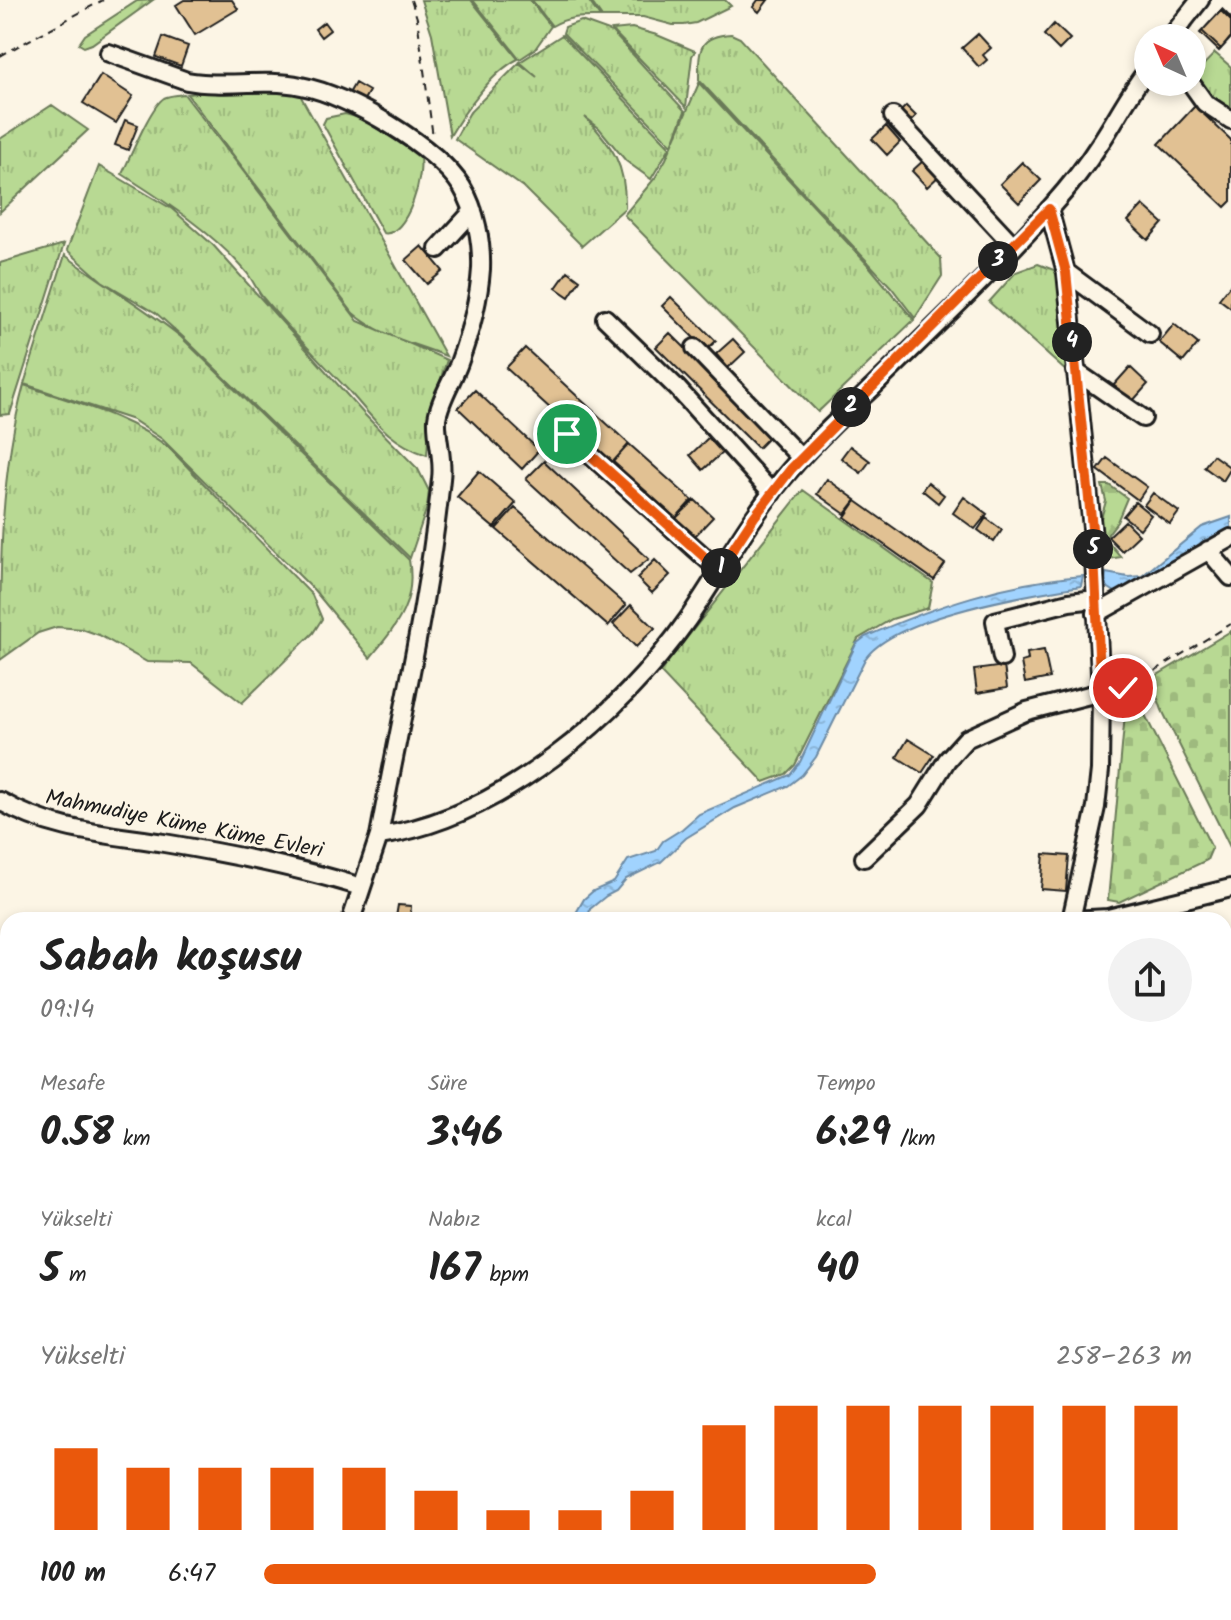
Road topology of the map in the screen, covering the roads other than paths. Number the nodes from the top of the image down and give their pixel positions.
1 (1200, 0) edge
2 (1181, 24) edge
3 (109, 53) dead end
4 (1134, 87) edge
5 (1200, 96) edge
6 (893, 116) dead end
7 (1231, 120) edge
8 (1049, 209) junction
9 (473, 211) junction
10 (1013, 245) junction
11 (438, 249) dead end
12 (1066, 272) junction
13 (605, 318) dead end
14 (1150, 334) dead end
15 (695, 348) dead end
16 (1075, 371) junction
17 (1143, 418) dead end
18 (567, 434) dead end
19 (801, 458) junction
20 (772, 493) junction
21 (1231, 538) edge
22 (1208, 550) junction
23 (719, 570) junction
24 (1231, 577) edge
25 (1096, 602) junction
26 (1002, 658) dead end
27 (1101, 692) junction
28 (0, 801) edge
29 (379, 836) junction
30 (864, 858) dead end
31 (361, 887) junction
32 (1231, 888) edge
33 (353, 912) edge
34 (1073, 912) edge
35 (1133, 912) edge

1 - 2 street
3 - 9 street
4 - 8 street
5 - 7 street
6 - 10 street
8 - 10 street
8 - 12 street
9 - 11 street
9 - 29 street
10 - 19 street
12 - 14 street
12 - 16 street
13 - 20 street
15 - 19 street
16 - 17 street
16 - 25 street
18 - 23 street
19 - 20 street
20 - 23 street
21 - 22 street
22 - 24 street
22 - 25 street
23 - 29 street
25 - 26 street
25 - 27 street
27 - 30 street
27 - 34 street
28 - 31 street, Mahmudiye Küme Küme Evleri
29 - 31 street
31 - 33 street
32 - 35 street

